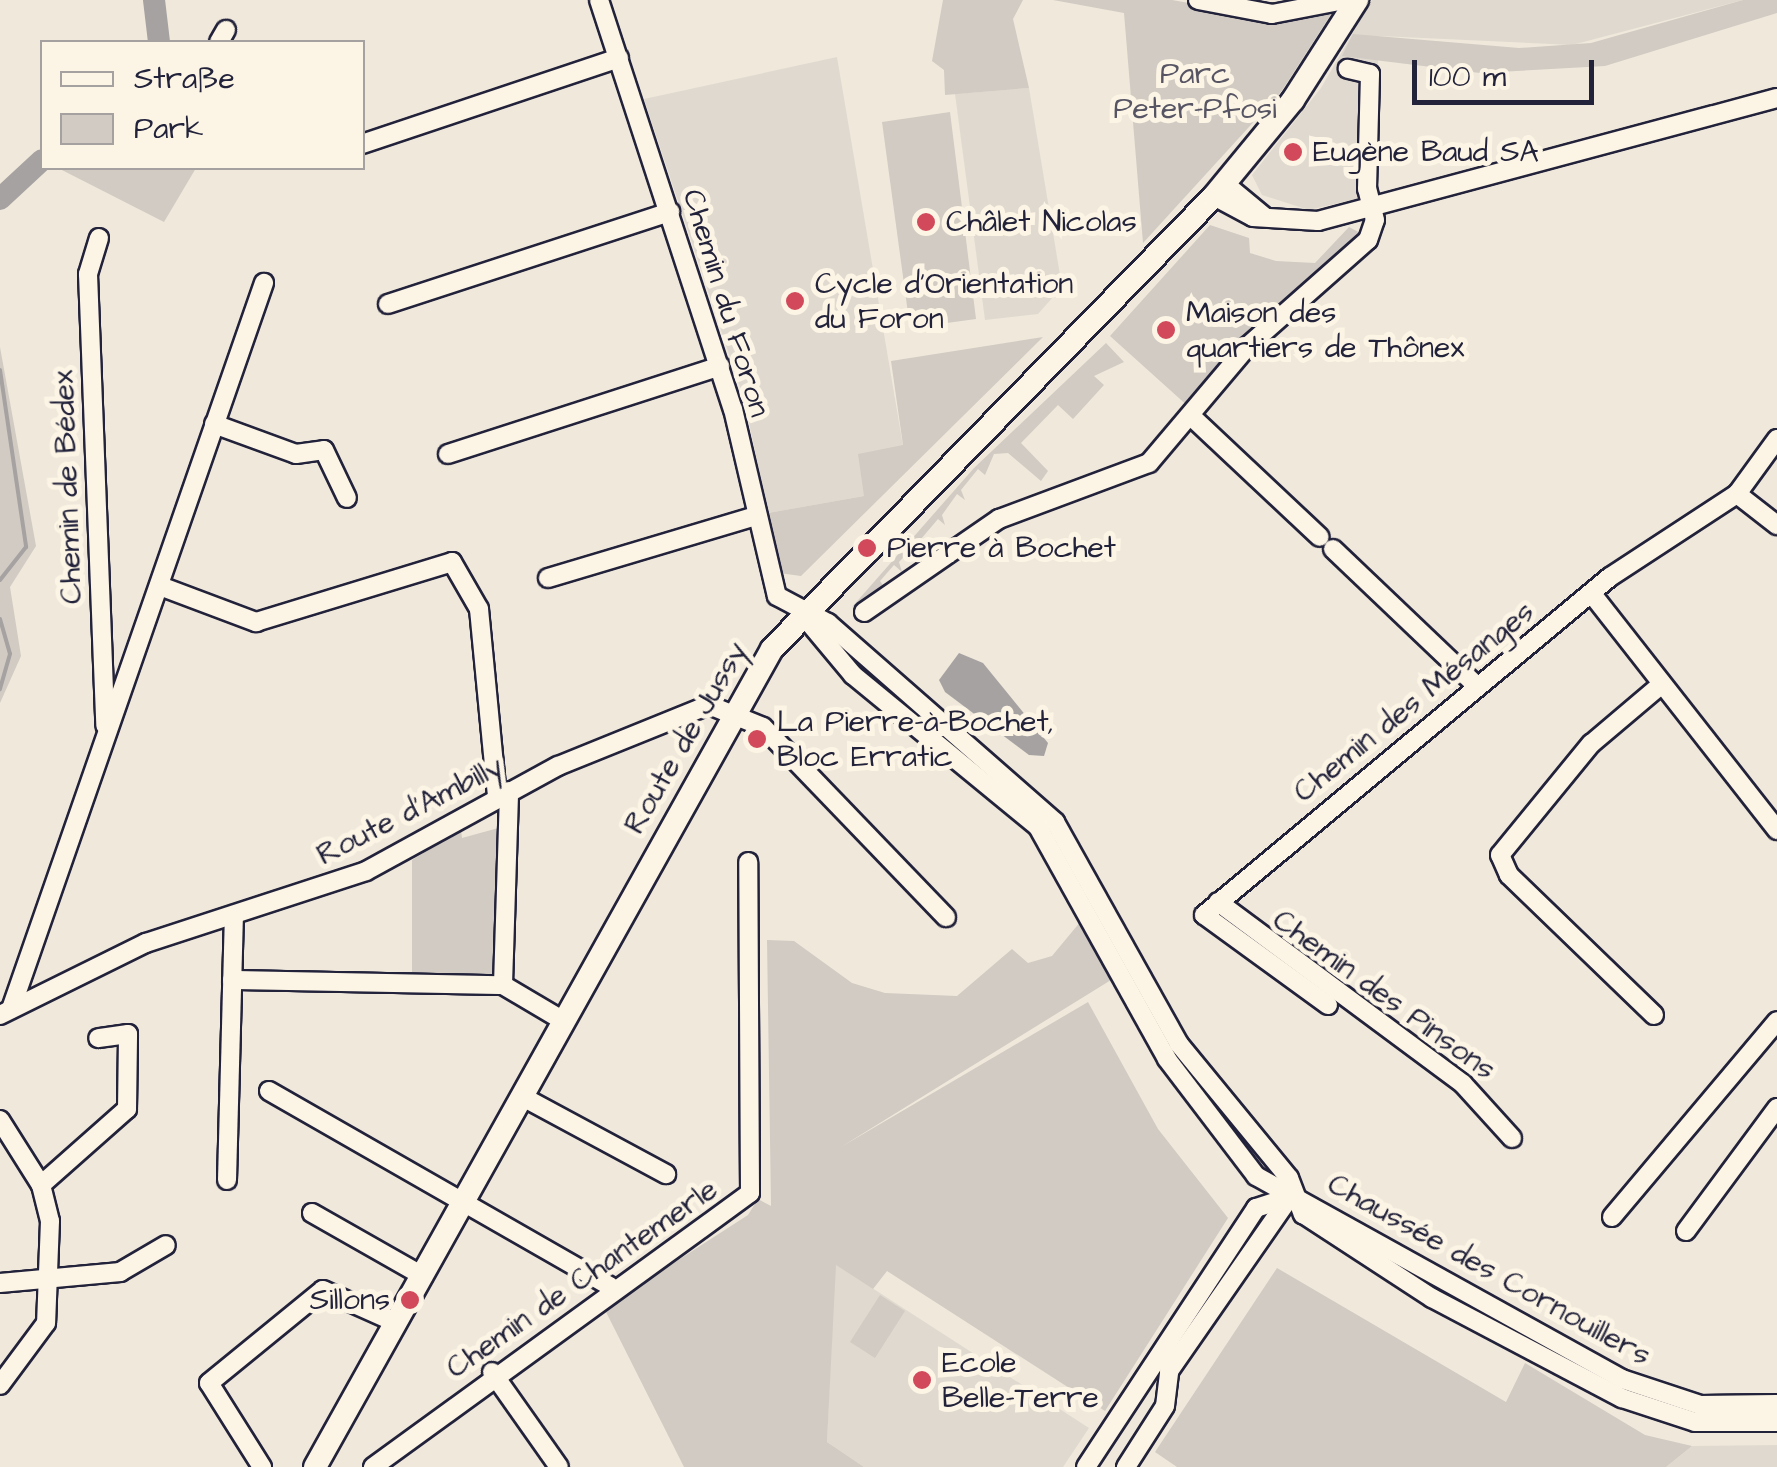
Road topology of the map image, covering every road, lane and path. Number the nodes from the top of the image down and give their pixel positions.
1 (599, 0) edge
2 (1198, 0) edge
3 (1345, 0) edge
4 (1356, 0) edge
5 (619, 58) junction
6 (1348, 69) dead end
7 (1777, 98) edge
8 (365, 143) edge
9 (1220, 190) junction
10 (1372, 209) junction
11 (670, 212) junction
12 (99, 238) dead end
13 (264, 283) dead end
14 (388, 304) dead end
15 (720, 366) junction
16 (1192, 417) junction
17 (214, 424) junction
18 (1777, 439) edge
19 (448, 454) dead end
20 (1737, 494) junction
21 (347, 498) dead end
22 (756, 516) junction
23 (1777, 525) edge
24 (548, 578) dead end
25 (160, 586) junction
26 (1592, 594) junction
27 (864, 612) dead end
28 (802, 614) junction
29 (1662, 684) junction
30 (1476, 686) junction
31 (734, 710) junction
32 (105, 736) junction
33 (503, 794) junction
34 (1777, 830) edge
35 (748, 862) dead end
36 (1218, 902) junction
37 (234, 914) junction
38 (946, 917) dead end
39 (232, 980) junction
40 (504, 984) junction
41 (1328, 1005) dead end
42 (6, 1012) edge
43 (1654, 1015) dead end
44 (562, 1020) junction
45 (1777, 1021) edge
46 (98, 1038) dead end
47 (270, 1091) dead end
48 (521, 1096) junction
49 (1777, 1108) edge
50 (3, 1130) edge
51 (1512, 1138) dead end
52 (666, 1174) dead end
53 (227, 1180) dead end
54 (42, 1185) junction
55 (1292, 1196) junction
56 (464, 1198) junction
57 (312, 1213) dead end
58 (1612, 1217) dead end
59 (1686, 1231) dead end
60 (166, 1246) dead end
61 (423, 1276) junction
62 (50, 1278) junction
63 (0, 1283) edge
64 (610, 1286) junction
65 (397, 1323) junction
66 (492, 1372) junction
67 (0, 1385) edge
68 (1777, 1404) edge
69 (1777, 1422) edge
70 (262, 1467) edge
71 (315, 1467) edge
72 (373, 1467) edge
73 (559, 1467) edge
74 (1086, 1467) edge
75 (1126, 1467) edge

1 - 5 street, Chemin du Foron
2 - 3 street
4 - 9 main road, Route de Jussy
5 - 8 street
5 - 11 street, Chemin du Foron
6 - 10 street
7 - 10 street
9 - 10 street
9 - 28 main road, Route de Jussy
10 - 16 street
11 - 14 street
11 - 15 street, Chemin du Foron
12 - 32 street, Chemin de Bédex
13 - 17 street, Chemin de Bédex
15 - 19 street
15 - 22 street, Chemin du Foron
16 - 27 street
16 - 30 street
17 - 21 street
17 - 25 street, Chemin de Bédex
18 - 20 street, Chemin des Mésanges
20 - 23 street
20 - 26 street, Chemin des Mésanges
22 - 24 street
22 - 28 street, Chemin du Foron
25 - 32 street, Chemin de Bédex
25 - 33 street
26 - 29 street
26 - 30 street, Chemin des Mésanges
28 - 31 main road, Route de Jussy
28 - 55 street, Chaussée des Cornouillers
29 - 34 street
29 - 43 street
30 - 36 street, Chemin des Mésanges
31 - 33 street, Route d'Ambilly
31 - 38 street
31 - 44 main road, Route de Jussy
32 - 42 street, Chemin de Bédex
33 - 37 street, Route d'Ambilly
33 - 40 street
35 - 64 street, Chemin de Chantemerle
36 - 41 street
36 - 51 street, Chemin des Pinsons
37 - 39 street
37 - 42 street, Route d'Ambilly
39 - 40 street
39 - 53 street
40 - 44 street
44 - 48 main road, Route de Jussy
45 - 58 street
46 - 54 street
47 - 56 street
48 - 52 street
48 - 56 main road, Route de Jussy
49 - 59 street
50 - 54 street
54 - 62 street
55 - 68 street, Chaussée des Cornouillers
55 - 69 street, Chaussée des Cornouillers
55 - 74 street
55 - 75 street
56 - 61 main road, Route de Jussy
56 - 64 street
57 - 61 street
60 - 62 street
61 - 65 main road, Route de Jussy
62 - 63 street
62 - 67 street
64 - 66 street, Chemin de Chantemerle
65 - 70 street
65 - 71 main road, Route de Jussy
66 - 72 street, Chemin de Chantemerle
66 - 73 street

